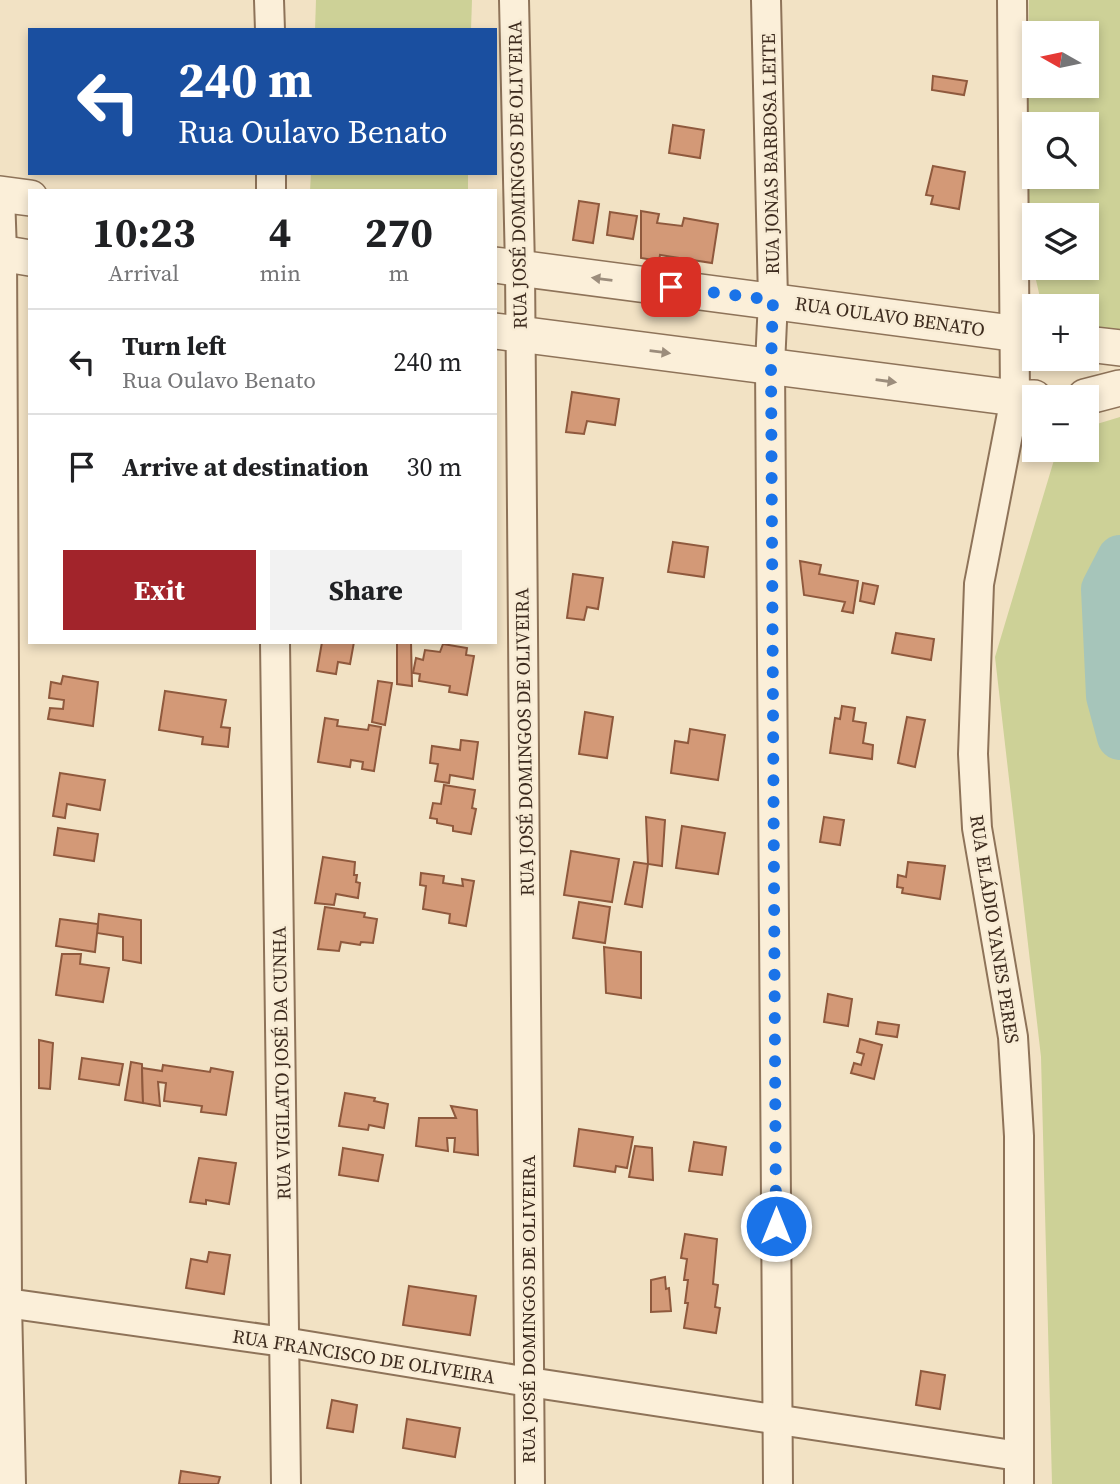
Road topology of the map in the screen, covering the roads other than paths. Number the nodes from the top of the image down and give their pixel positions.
1 (269, 0) edge
2 (514, 0) edge
3 (766, 0) edge
4 (1012, 0) edge
5 (270, 28) edge
6 (0, 194) edge
7 (28, 198) edge
8 (11, 255) edge
9 (507, 266) edge
10 (1023, 294) edge
11 (773, 300) junction
12 (508, 332) edge
13 (1022, 335) edge
14 (1099, 345) edge
15 (1120, 348) edge
16 (771, 366) junction
17 (1120, 388) edge
18 (1099, 393) edge
19 (1022, 398) edge
20 (1022, 410) edge
21 (275, 644) edge
22 (4, 1302) edge
23 (284, 1342) junction
24 (530, 1382) junction
25 (778, 1420) junction
26 (1018, 1470) edge
27 (11, 1484) edge
28 (286, 1484) edge
29 (530, 1484) edge
30 (778, 1484) edge

1 - 5 street
2 - 9 street, RUA JOSÉ DOMINGOS DE OLIVEIRA
3 - 11 street, RUA JONAS BARBOSA LEITE
4 - 10 street, RUA ELÁDIO YANES PERES
6 - 7 street
6 - 8 street
8 - 22 street
11 -> 9 street, RUA OULAVO BENATO
9 - 12 street, RUA JOSÉ DOMINGOS DE OLIVEIRA
11 - 13 street, RUA OULAVO BENATO
11 - 16 street, RUA JONAS BARBOSA LEITE
12 -> 16 street
12 - 24 street, RUA JOSÉ DOMINGOS DE OLIVEIRA
14 - 15 street
16 -> 19 street
16 - 25 street, RUA JONAS BARBOSA LEITE
17 - 18 street
20 - 26 street, RUA ELÁDIO YANES PERES
21 - 23 street, RUA VIGILATO JOSÉ DA CUNHA
22 - 23 street, RUA FRANCISCO DE OLIVEIRA
22 - 27 street
23 - 24 street, RUA FRANCISCO DE OLIVEIRA
23 - 28 street, RUA VIGILATO JOSÉ DA CUNHA
24 - 25 street, RUA FRANCISCO DE OLIVEIRA
24 - 29 street, RUA JOSÉ DOMINGOS DE OLIVEIRA
25 - 26 street, RUA FRANCISCO DE OLIVEIRA
25 - 30 street, RUA JONAS BARBOSA LEITE

